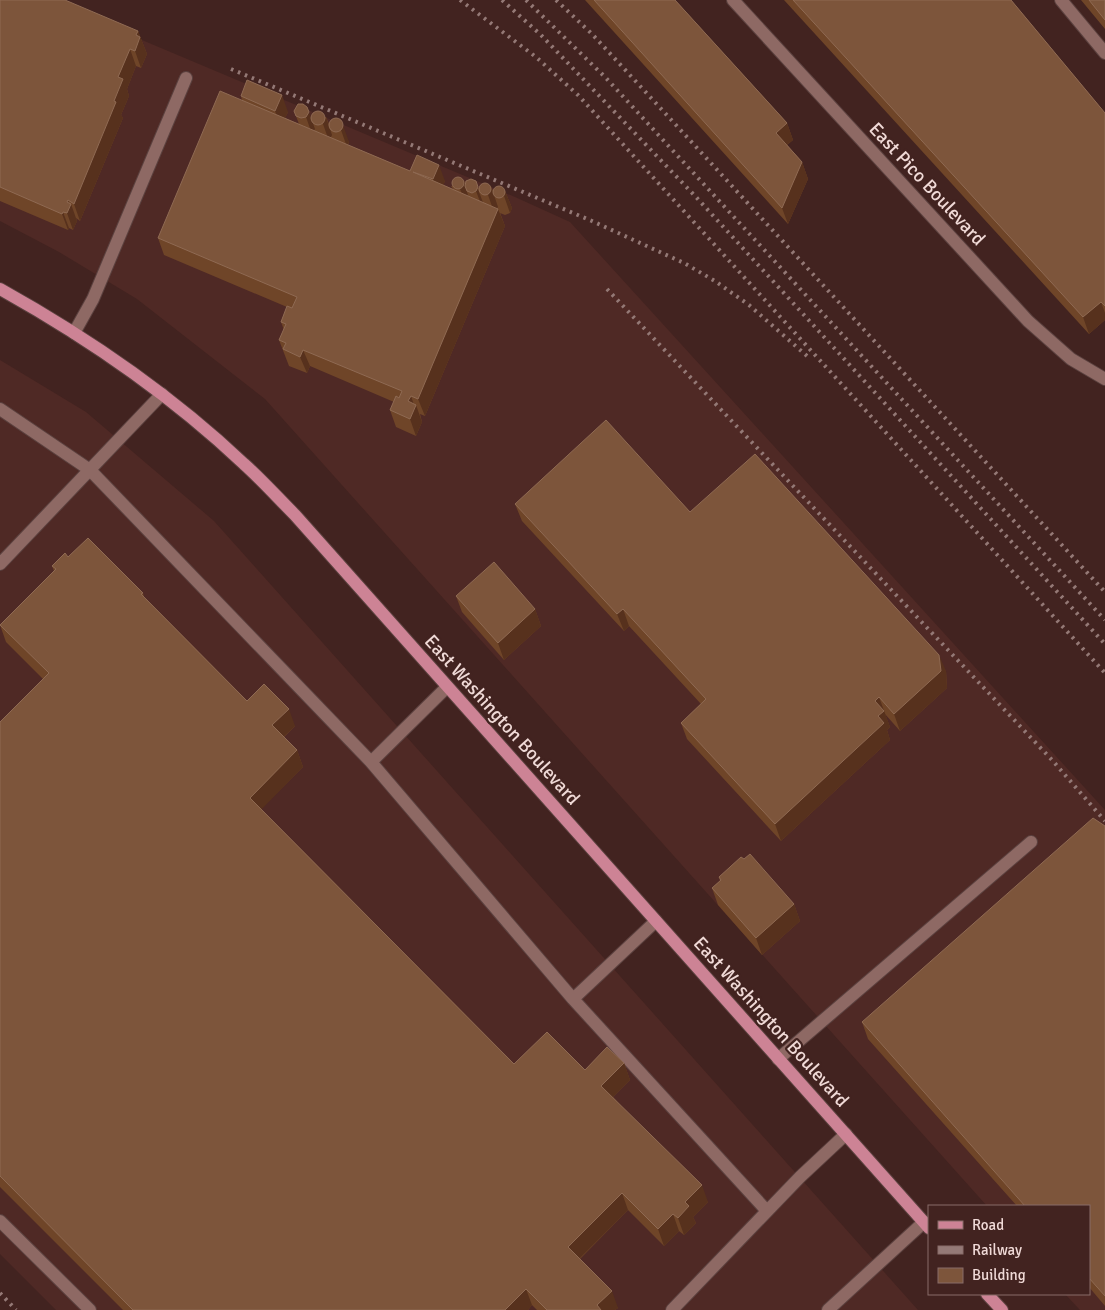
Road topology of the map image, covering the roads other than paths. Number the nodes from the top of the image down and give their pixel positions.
1 (733, 0) edge
2 (1061, 0) edge
3 (1105, 53) edge
4 (186, 78) dead end
5 (0, 289) edge
6 (74, 333) junction
7 (1105, 379) edge
8 (162, 394) junction
9 (0, 409) edge
10 (90, 470) junction
11 (0, 564) edge
12 (447, 687) junction
13 (371, 762) junction
14 (1031, 842) dead end
15 (656, 921) junction
16 (573, 999) junction
17 (778, 1059) junction
18 (846, 1134) junction
19 (767, 1211) junction
20 (0, 1221) edge
21 (926, 1225) edge
22 (988, 1295) edge
23 (90, 1310) edge
24 (672, 1310) edge
25 (828, 1310) edge
26 (1002, 1310) edge

1 - 7 street, East Pico Boulevard
2 - 3 street
4 - 6 street
5 - 6 main road, East Washington Boulevard
6 - 8 main road, East Washington Boulevard
8 - 10 street
8 - 12 main road, East Washington Boulevard
9 - 10 street
10 - 11 street
10 - 13 street
12 - 13 street
12 - 15 main road, East Washington Boulevard
13 - 16 street
14 - 17 street
15 - 16 street
15 - 17 main road, East Washington Boulevard
16 - 19 street
17 - 18 main road, East Washington Boulevard
18 - 19 street
18 - 21 main road, East Washington Boulevard
19 - 24 street
20 - 23 street
21 - 25 street
22 - 26 main road

